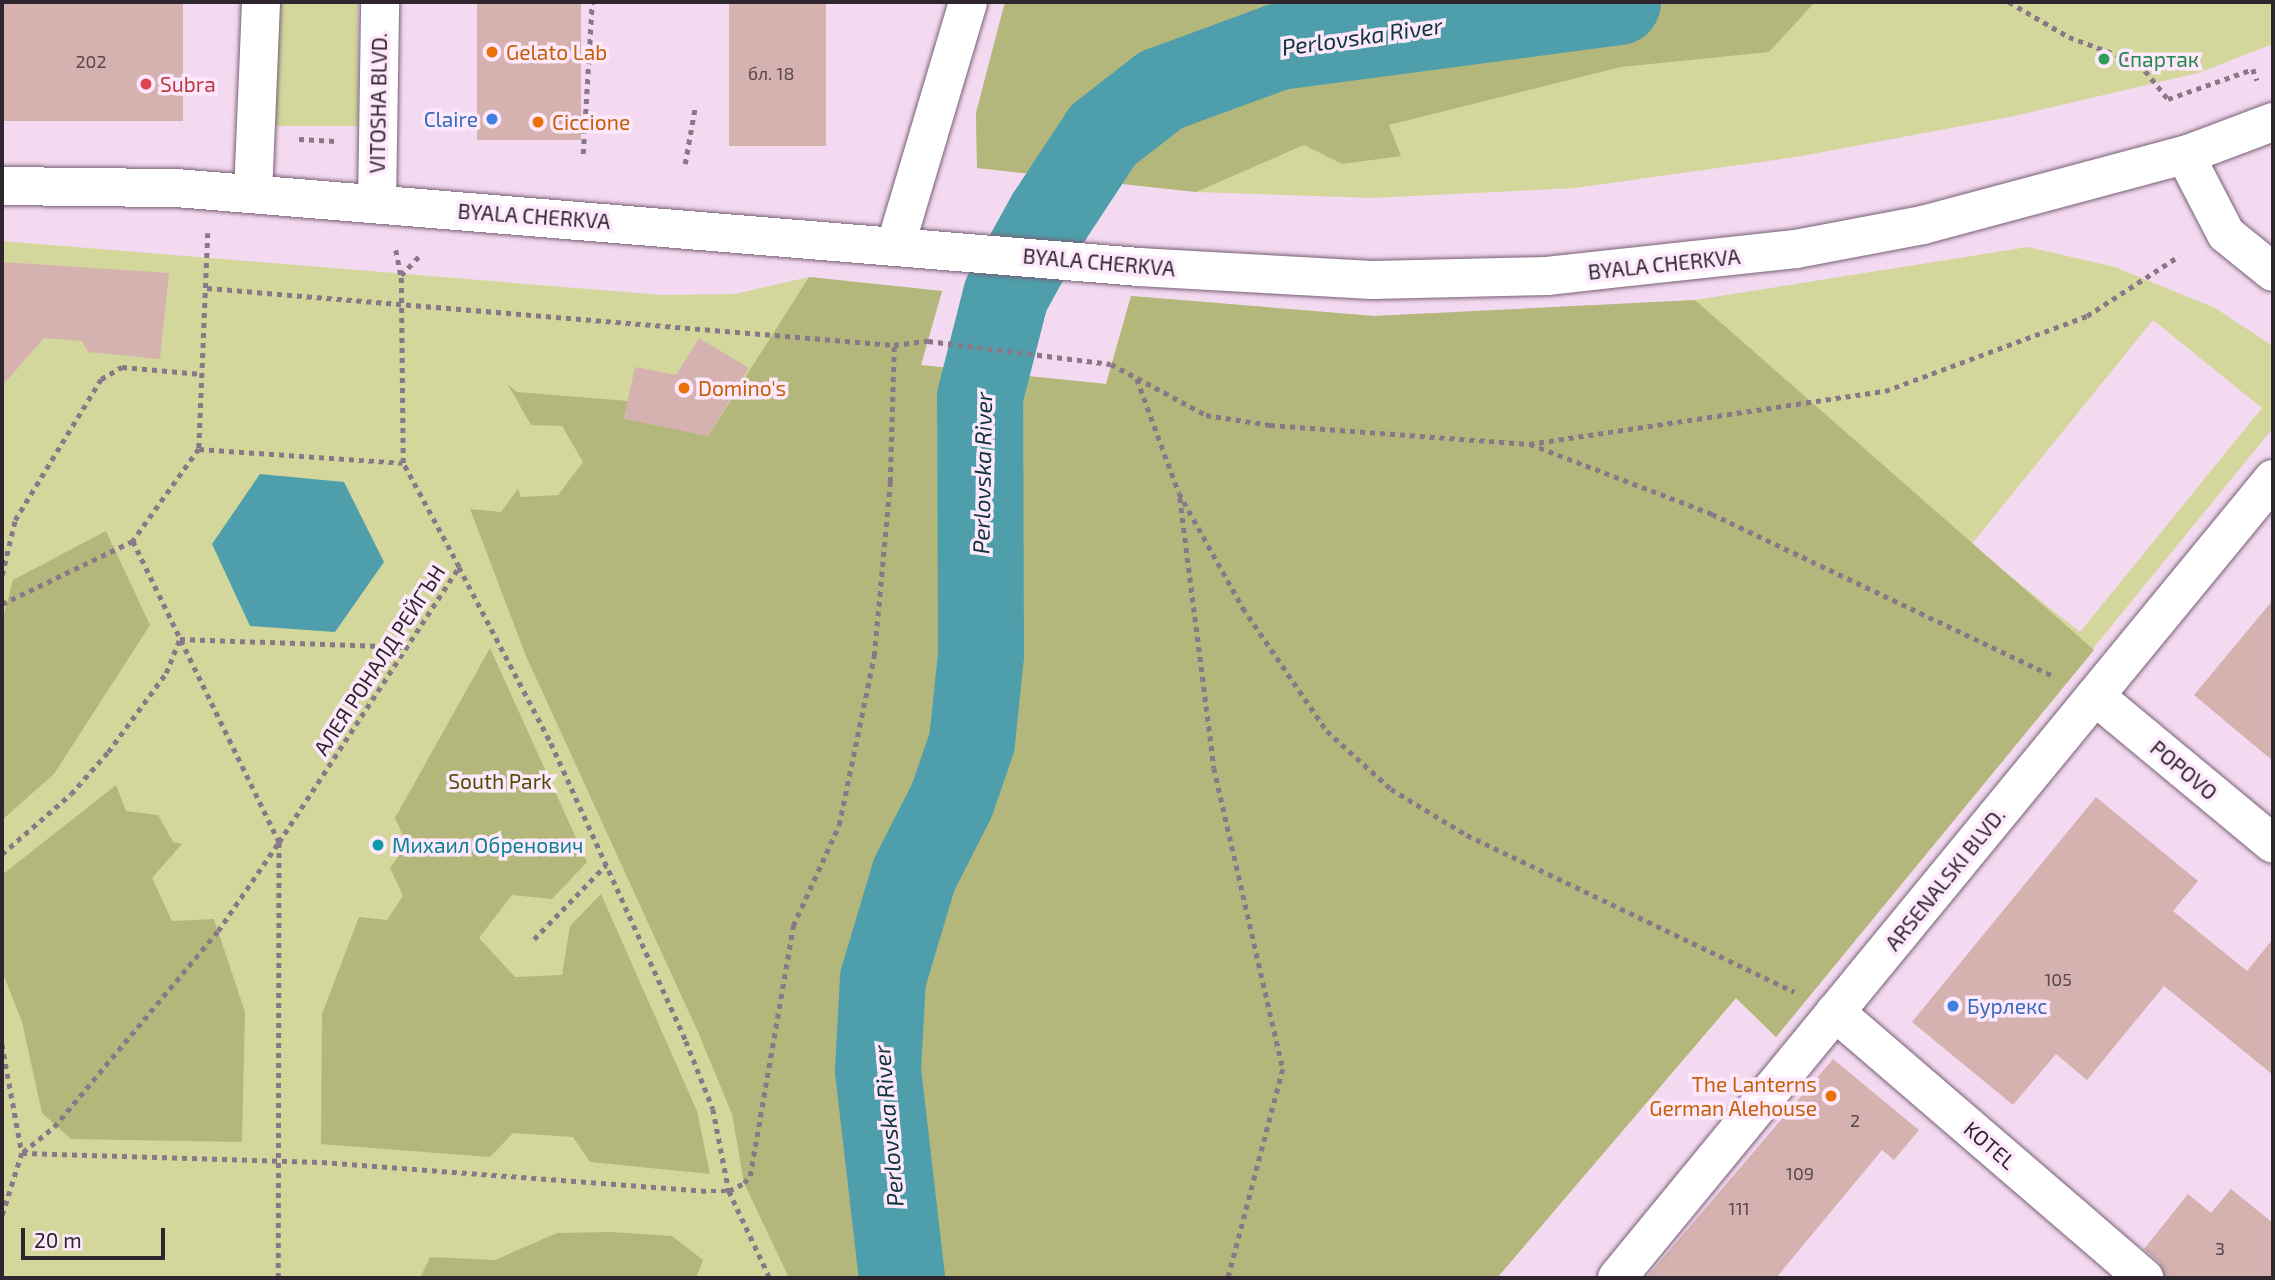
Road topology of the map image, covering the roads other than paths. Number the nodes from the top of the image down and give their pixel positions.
1 (261, 2) edge
2 (380, 2) edge
3 (968, 2) edge
4 (2273, 122) edge
5 (2185, 155) junction
6 (2, 186) edge
7 (253, 194) junction
8 (377, 204) junction
9 (897, 244) junction
10 (2273, 272) edge
11 (2273, 480) edge
12 (2095, 696) junction
13 (2273, 844) edge
14 (1836, 1012) junction
15 (1617, 1278) edge
16 (2144, 1278) edge

1 - 7 street
2 - 8 street, VITOSHA BLVD.
3 - 9 street
4 - 5 street
5 - 9 street, BYALA CHERKVA
5 - 10 street
6 - 7 street, BYALA CHERKVA
7 - 8 street, BYALA CHERKVA
8 - 9 street, BYALA CHERKVA
11 - 12 street, ARSENALSKI BLVD.
12 - 13 street, POPOVO
12 - 14 street, ARSENALSKI BLVD.
14 - 15 street, ARSENALSKI BLVD.
14 - 16 street, KOTEL

